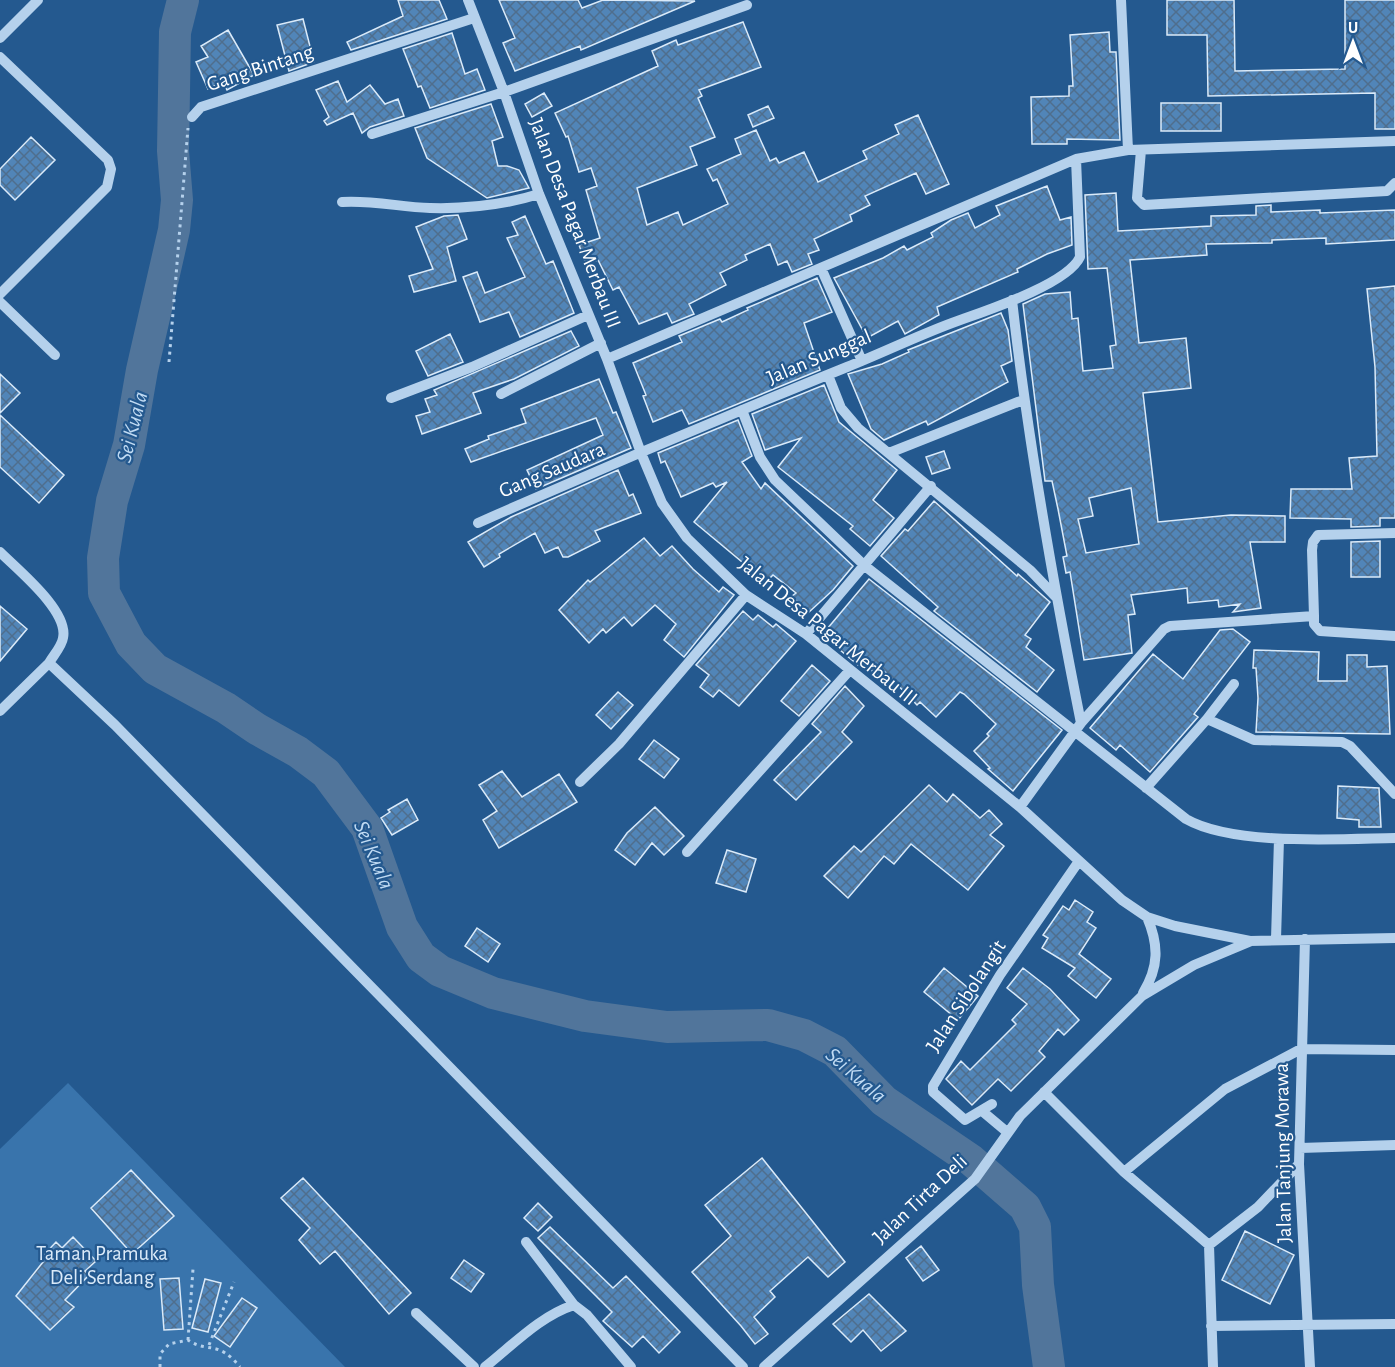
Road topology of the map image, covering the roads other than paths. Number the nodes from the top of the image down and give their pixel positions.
1 (38, 0) edge
2 (468, 0) edge
3 (1121, 0) edge
4 (747, 5) dead end
5 (474, 18) junction
6 (0, 38) edge
7 (0, 57) edge
8 (504, 92) junction
9 (192, 117) road end
10 (372, 134) dead end
11 (1395, 141) edge
12 (1128, 150) junction
13 (1141, 150) junction
14 (1077, 159) junction
15 (1395, 183) edge
16 (539, 194) junction
17 (342, 202) dead end
18 (821, 268) junction
19 (0, 294) edge
20 (1012, 300) junction
21 (0, 302) edge
22 (588, 315) junction
23 (601, 343) junction
24 (55, 355) dead end
25 (607, 359) junction
26 (862, 361) junction
27 (828, 375) junction
28 (501, 394) dead end
29 (392, 398) dead end
30 (1023, 400) junction
31 (742, 410) junction
32 (641, 453) junction
33 (889, 453) junction
34 (931, 486) junction
35 (478, 523) dead end
36 (1395, 533) edge
37 (0, 552) edge
38 (865, 566) junction
39 (746, 595) junction
40 (1056, 597) junction
41 (1314, 616) junction
42 (806, 634) junction
43 (1395, 636) edge
44 (49, 663) junction
45 (850, 670) junction
46 (1234, 684) dead end
47 (0, 711) edge
48 (1207, 719) junction
49 (1082, 723) junction
50 (1076, 733) junction
51 (580, 782) dead end
52 (1146, 788) junction
53 (1395, 794) edge
54 (1020, 807) junction
55 (1395, 838) edge
56 (1279, 839) junction
57 (687, 852) dead end
58 (1079, 861) junction
59 (1147, 917) junction
60 (1395, 938) edge
61 (1276, 939) junction
62 (1305, 939) junction
63 (1250, 941) junction
64 (1142, 996) junction
65 (1301, 1049) junction
66 (1395, 1050) edge
67 (1044, 1092) junction
68 (992, 1104) dead end
69 (982, 1111) junction
70 (1005, 1135) junction
71 (1395, 1145) edge
72 (1300, 1148) junction
73 (1299, 1164) junction
74 (1124, 1172) junction
75 (526, 1242) dead end
76 (1209, 1245) junction
77 (574, 1305) junction
78 (416, 1313) dead end
79 (1395, 1324) edge
80 (1211, 1326) junction
81 (1307, 1326) junction
82 (474, 1367) edge
83 (485, 1367) edge
84 (631, 1367) edge
85 (743, 1367) edge
86 (764, 1367) edge
87 (1213, 1367) edge
88 (1310, 1367) edge

1 - 6 street
2 - 5 street, Jalan Desa Pagar Merbau III
3 - 12 street
4 - 8 street
5 - 8 street, Jalan Desa Pagar Merbau III
5 - 9 street, Gang Bintang
7 - 19 street
8 - 10 street
8 - 16 street, Jalan Desa Pagar Merbau III
11 - 13 street
12 - 13 street
12 - 14 street
13 - 15 street
14 - 18 street
14 - 20 street, Jalan Sunggal
16 - 17 street
16 - 22 street, Jalan Desa Pagar Merbau III
18 - 25 street
18 - 26 street
20 - 26 street, Jalan Sunggal
20 - 30 street
21 - 24 street
22 - 23 street, Jalan Desa Pagar Merbau III
22 - 29 street
23 - 25 street, Jalan Desa Pagar Merbau III
23 - 28 street
25 - 32 street, Jalan Desa Pagar Merbau III
26 - 27 street, Jalan Sunggal
27 - 31 street, Jalan Sunggal
27 - 33 street
30 - 33 street
30 - 40 street
31 - 32 street, Jalan Sunggal
31 - 38 street
32 - 35 street, Gang Saudara
32 - 39 street, Jalan Desa Pagar Merbau III
33 - 34 street
34 - 38 street
34 - 40 street
36 - 41 street
37 - 44 street
38 - 42 street
38 - 50 street
39 - 42 street, Jalan Desa Pagar Merbau III
39 - 51 street
40 - 49 street
41 - 43 street
41 - 49 street
42 - 45 street, Jalan Desa Pagar Merbau III
44 - 47 street
44 - 85 street
45 - 54 street, Jalan Desa Pagar Merbau III
45 - 57 street
46 - 48 street
48 - 52 street
48 - 53 street
49 - 50 street
50 - 52 street
50 - 54 street
52 - 56 street
54 - 58 street, Jalan Desa Pagar Merbau III
55 - 56 street
56 - 61 street
58 - 59 street, Jalan Desa Pagar Merbau III
58 - 69 street, Jalan Sibolangit
59 - 63 street, Jalan Desa Pagar Merbau III
59 - 64 street, Jalan Tirta Deli
60 - 62 street, Jalan Desa Pagar Merbau III
61 - 62 street, Jalan Desa Pagar Merbau III
61 - 63 street, Jalan Desa Pagar Merbau III
62 - 65 street, Jalan Tanjung Morawa
63 - 64 street, Jalan Tirta Deli
64 - 67 street, Jalan Tirta Deli
65 - 66 street
65 - 72 street, Jalan Tanjung Morawa
65 - 74 street
67 - 70 street, Jalan Tirta Deli
67 - 74 street
68 - 69 street
69 - 70 street
70 - 86 street, Jalan Tirta Deli
71 - 72 street
72 - 73 street, Jalan Tanjung Morawa
73 - 76 street
73 - 81 street, Jalan Tanjung Morawa
74 - 76 street
75 - 77 street
76 - 80 street
77 - 83 street
77 - 84 street
78 - 82 street
79 - 81 street
80 - 81 street
80 - 87 street
81 - 88 street, Jalan Tanjung Morawa

